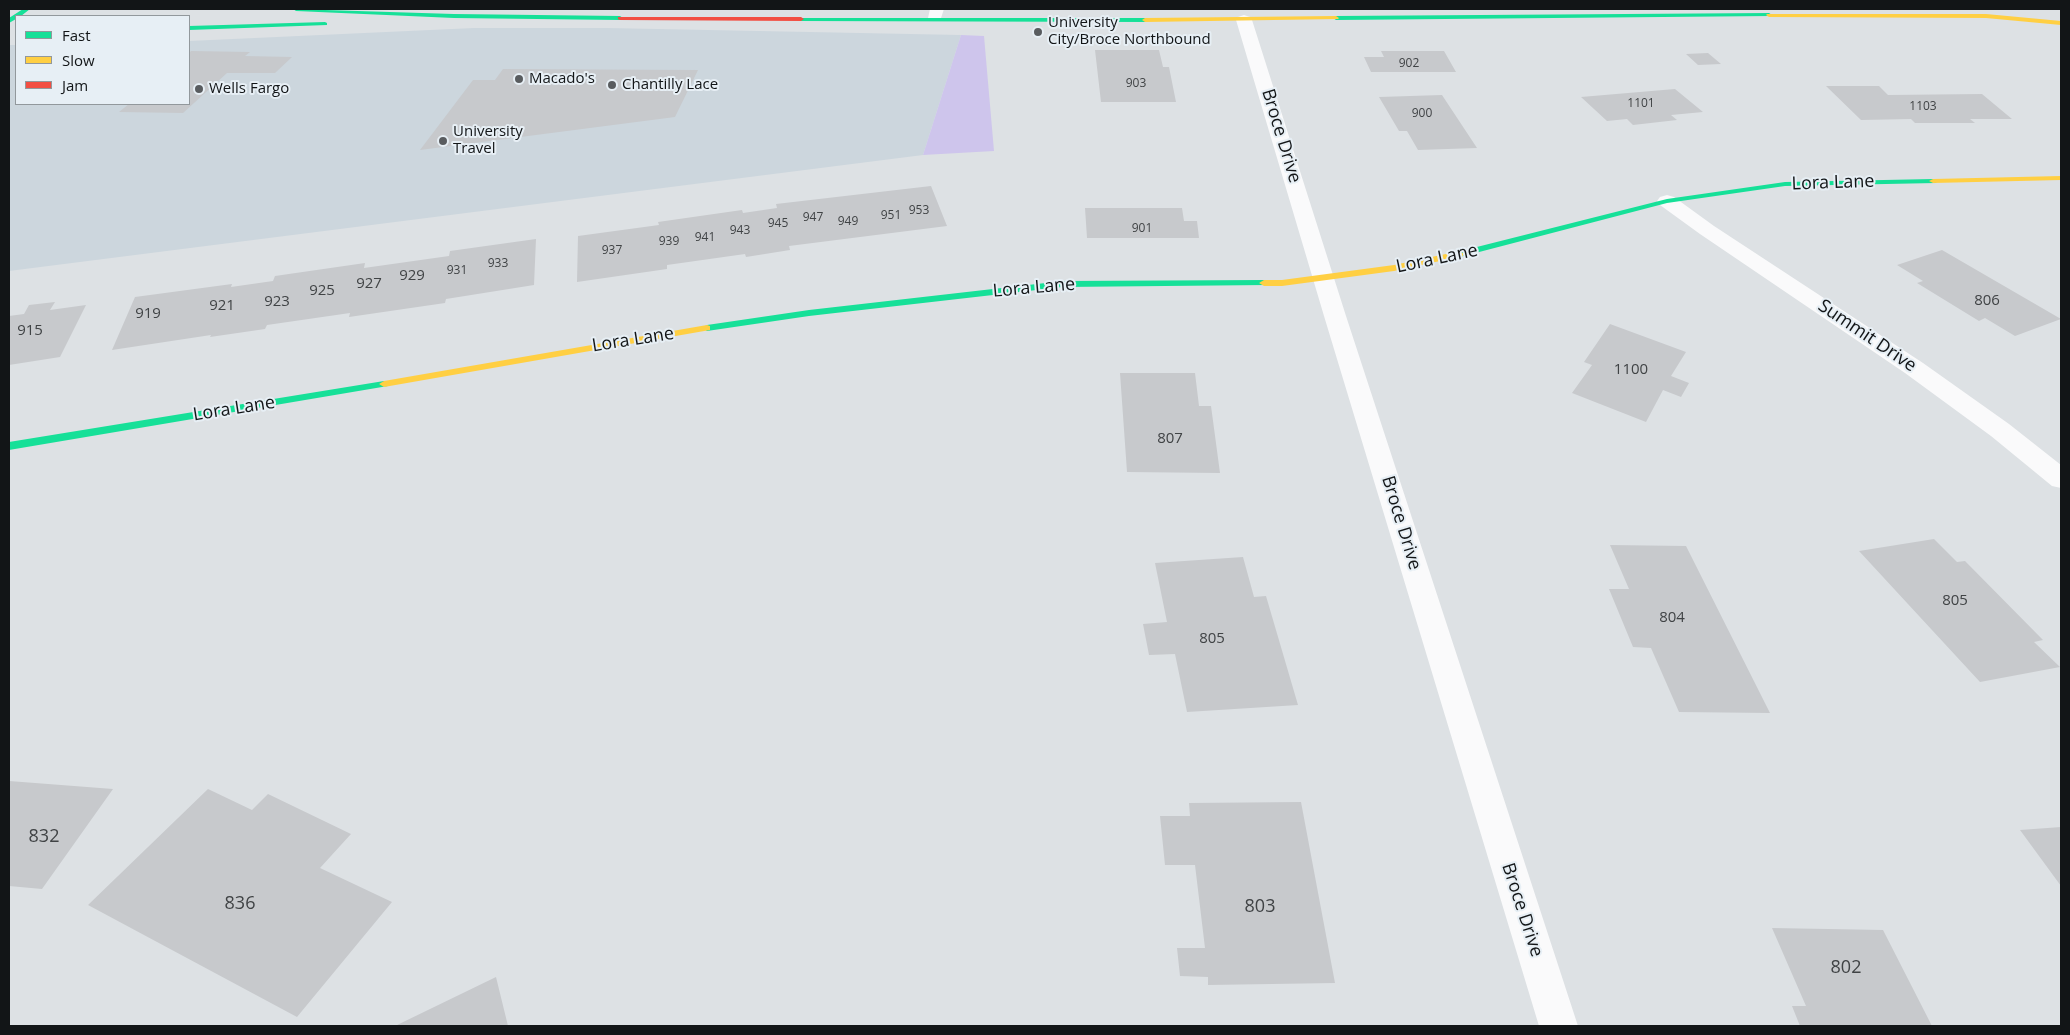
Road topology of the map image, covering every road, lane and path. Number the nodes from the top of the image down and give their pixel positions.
1 (296, 9) edge
2 (1903, 11) edge
3 (637, 13) edge
4 (1459, 13) edge
5 (936, 14) edge
6 (454, 16) junction
7 (1244, 20) junction
8 (2061, 23) edge
9 (190, 28) edge
10 (2061, 178) edge
11 (1667, 201) junction
12 (1324, 278) junction
13 (9, 446) edge
14 (2061, 479) edge
15 (1559, 1026) edge

1 - 6 main road
2 - 4 main road
2 - 8 main road
3 - 5 main road
3 - 6 main road
4 - 7 main road
5 - 7 main road
6 - 9 main road
7 - 12 street, Broce Drive
10 - 11 main road, Lora Lane
11 - 12 main road, Lora Lane
11 - 14 street, Summit Drive
12 - 13 main road, Lora Lane
12 - 15 street, Broce Drive

